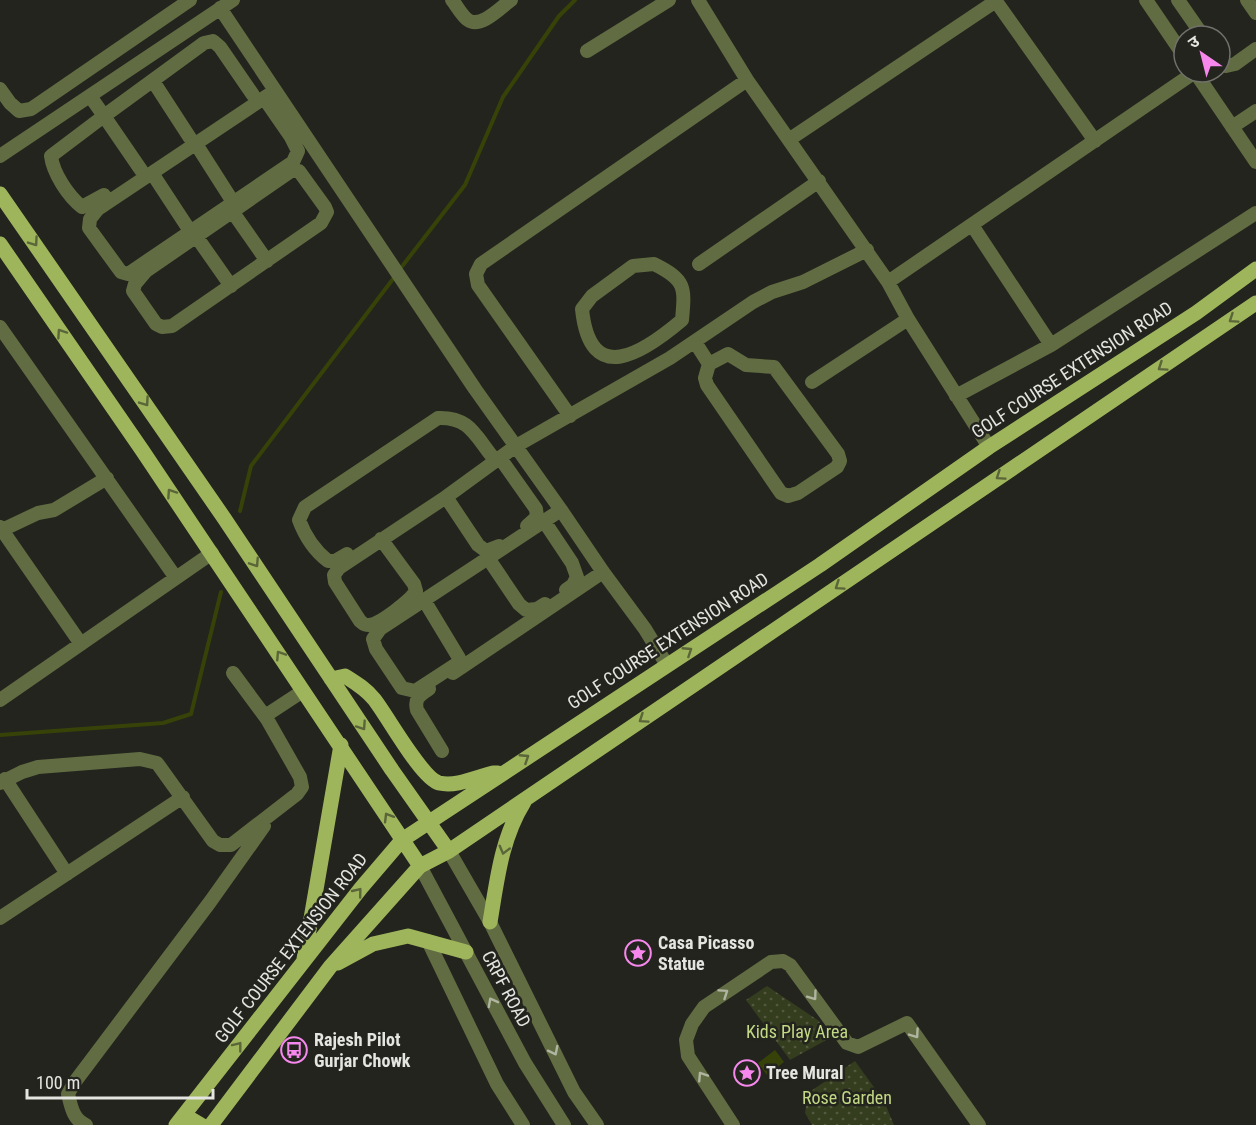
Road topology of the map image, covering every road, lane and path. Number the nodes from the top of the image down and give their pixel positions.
1 (233, 0) edge
2 (452, 0) edge
3 (511, 0) edge
4 (669, 0) edge
5 (699, 0) edge
6 (995, 0) edge
7 (1146, 0) edge
8 (1178, 0) edge
9 (1247, 0) edge
10 (184, 2) edge
11 (220, 8) junction
12 (1256, 13) edge
13 (1195, 24) edge
14 (1172, 38) edge
15 (1256, 49) edge
16 (587, 51) dead end
17 (1232, 65) edge
18 (747, 80) junction
19 (153, 81) junction
20 (1178, 84) edge
21 (1203, 84) edge
22 (0, 89) edge
23 (266, 92) junction
24 (90, 96) junction
25 (1256, 111) edge
26 (104, 116) junction
27 (1232, 127) junction
28 (790, 140) junction
29 (193, 141) junction
30 (1095, 141) junction
31 (0, 156) edge
32 (1256, 162) edge
33 (147, 172) junction
34 (332, 176) junction
35 (819, 181) junction
36 (313, 190) junction
37 (0, 194) edge
38 (233, 206) junction
39 (1256, 213) edge
40 (972, 225) junction
41 (193, 234) junction
42 (0, 244) edge
43 (867, 250) junction
44 (267, 261) junction
45 (699, 264) dead end
46 (1256, 268) edge
47 (888, 282) junction
48 (231, 286) junction
49 (1256, 303) edge
50 (908, 319) junction
51 (2, 332) edge
52 (658, 341) junction
53 (695, 342) junction
54 (1052, 345) junction
55 (670, 358) junction
56 (709, 364) junction
57 (812, 382) dead end
58 (956, 396) junction
59 (570, 416) junction
60 (514, 443) junction
61 (989, 447) junction
62 (495, 456) junction
63 (107, 478) junction
64 (446, 497) junction
65 (561, 510) junction
66 (544, 521) junction
67 (1, 528) edge
68 (381, 539) junction
69 (212, 553) junction
70 (488, 558) junction
71 (603, 572) junction
72 (176, 578) junction
73 (424, 600) junction
74 (81, 644) junction
75 (667, 664) junction
76 (232, 673) dead end
77 (331, 679) junction
78 (303, 691) junction
79 (0, 700) edge
80 (267, 720) junction
81 (341, 745) junction
82 (442, 751) dead end
83 (502, 774) junction
84 (3, 781) edge
85 (183, 797) junction
86 (528, 797) junction
87 (274, 812) junction
88 (430, 823) junction
89 (402, 840) junction
90 (449, 851) junction
91 (420, 866) junction
92 (67, 874) junction
93 (0, 918) edge
94 (490, 922) junction
95 (428, 941) junction
96 (466, 952) junction
97 (304, 962) junction
98 (330, 967) junction
99 (180, 1120) edge
100 (86, 1125) edge
101 (201, 1125) edge
102 (211, 1125) edge
103 (523, 1125) edge
104 (564, 1125) edge
105 (597, 1125) edge
106 (734, 1125) edge
107 (979, 1125) edge

1 - 11 street
2 - 3 street
4 - 16 street
5 - 18 street
6 - 28 street
6 - 30 street
7 - 14 street
8 - 13 street
9 - 12 street
10 - 22 street
11 - 23 street
11 - 24 street
15 - 17 street
18 - 28 street
18 - 59 street
19 - 23 street
19 - 26 street
19 - 29 street
20 - 30 street
21 - 27 street
23 - 29 street
23 - 34 street
23 - 38 street
24 - 26 street
24 - 31 street
25 - 27 street
26 - 33 street
26 - 33 street
27 - 32 street
28 - 35 street
29 - 33 street
29 - 38 street
30 - 40 street
33 - 41 street
33 - 41 street
34 - 36 street
34 - 60 street
35 - 43 street
35 - 45 street
36 - 38 street
36 - 44 street
37 -> 77 main road
38 - 41 street
38 - 44 street
39 - 54 street
40 - 47 street
40 - 54 street
41 - 48 street
41 - 48 street
69 -> 42 main road
43 - 47 street
43 - 53 street
44 - 48 street
46 - 61 main road, GOLF COURSE EXTENSION ROAD
47 - 50 street
49 -> 86 main road
50 - 57 street
50 - 58 street
51 - 63 street
52 - 52 street
52 - 55 street
53 - 55 street
53 - 56 street
54 - 58 street
55 - 59 street
56 - 56 street
58 - 61 street
59 - 60 street
60 - 62 street
60 - 65 street
75 -> 61 main road, GOLF COURSE EXTENSION ROAD
62 - 62 street
62 - 64 street
62 - 64 street
63 - 67 street
63 - 72 street
64 - 68 street
65 - 66 street
65 - 71 street
66 - 70 street
66 - 70 street
67 - 74 street
68 - 68 street
69 - 72 street
78 -> 69 main road
70 - 73 street
71 - 75 street
71 - 82 street
72 - 74 street
73 - 73 street
74 - 79 street
83 -> 75 main road, GOLF COURSE EXTENSION ROAD
76 - 80 street
77 - 83 main road
77 -> 88 main road
78 - 80 street
78 - 81 main road
80 - 87 street
89 -> 81 main road
81 - 97 main road
83 - 88 main road, GOLF COURSE EXTENSION ROAD
84 - 85 street
84 - 92 street
85 - 87 street
85 - 92 street
86 - 90 main road
86 -> 94 main road
87 - 100 street
88 - 89 main road, GOLF COURSE EXTENSION ROAD
88 - 90 main road
89 - 91 main road
97 -> 89 main road, GOLF COURSE EXTENSION ROAD
90 - 91 main road
90 - 94 street
91 - 96 street, CRPF ROAD
91 - 98 main road
92 - 93 street
94 -> 105 street
95 - 96 main road
95 - 98 main road
95 - 103 street
104 -> 96 street, CRPF ROAD
99 -> 97 main road, GOLF COURSE EXTENSION ROAD
98 - 102 main road
99 - 101 main road
106 -> 107 street

